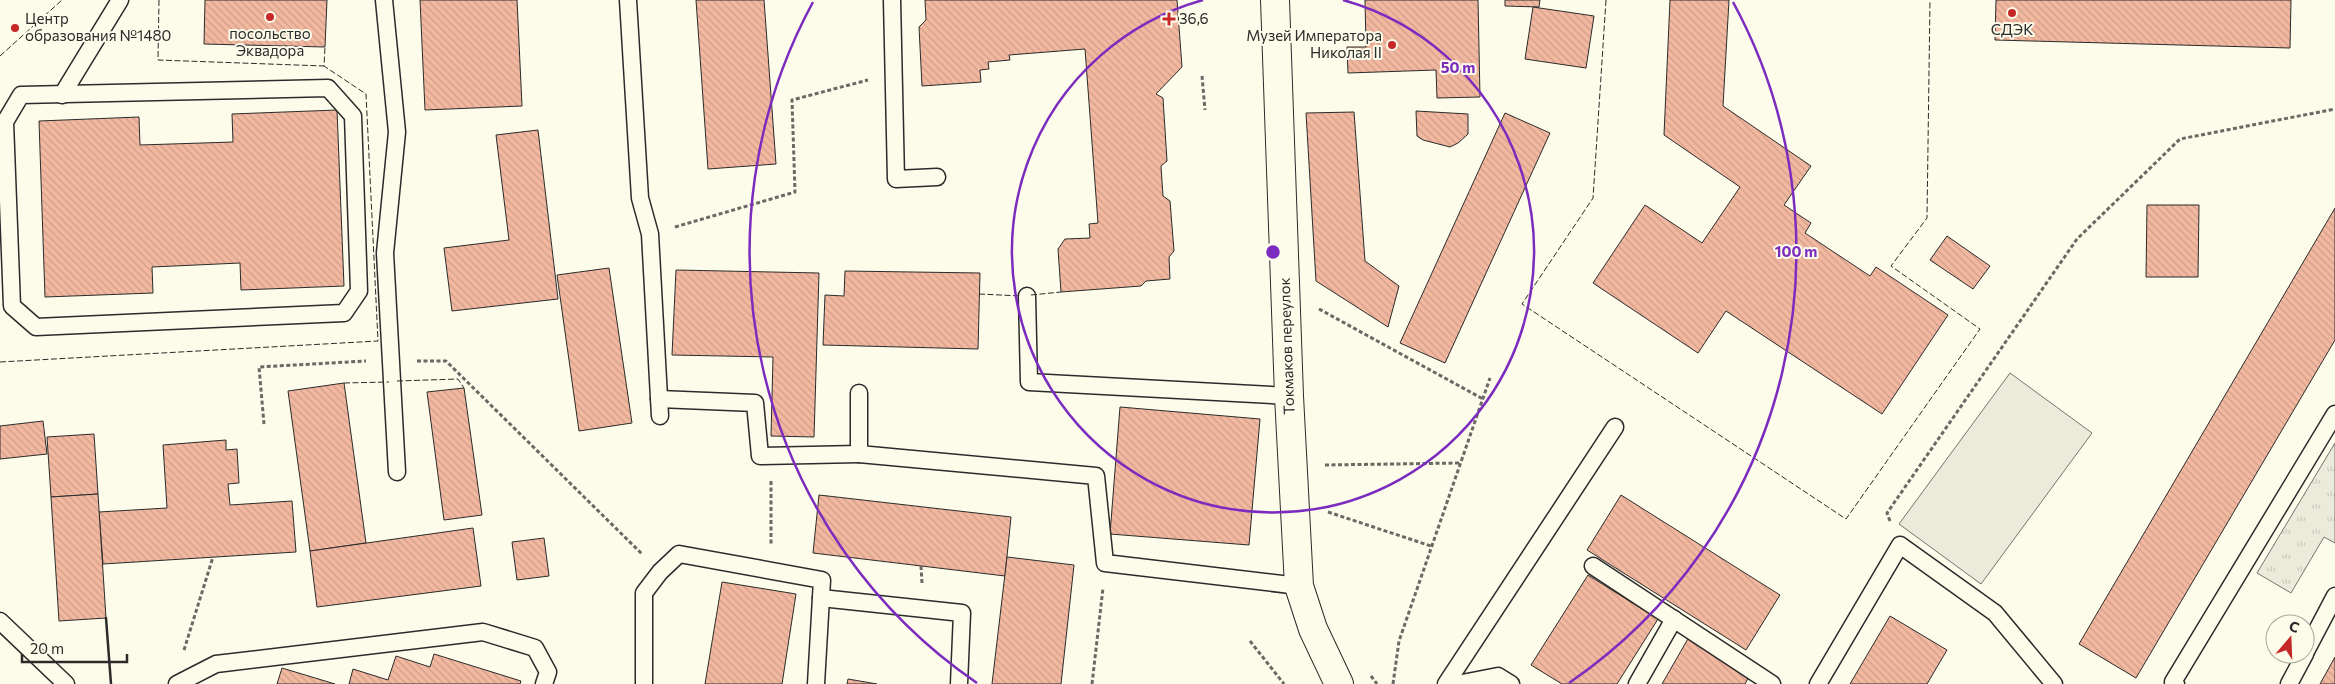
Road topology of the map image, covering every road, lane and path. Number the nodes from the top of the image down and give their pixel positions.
1 (120, 0) edge
2 (384, 0) edge
3 (628, 0) edge
4 (892, 0) edge
5 (1275, 0) edge
6 (894, 73) junction
7 (1202, 76) dead end
8 (62, 95) junction
9 (2335, 109) edge
10 (1205, 110) dead end
11 (937, 177) dead end
12 (650, 234) junction
13 (1027, 296) dead end
14 (1317, 307) dead end
15 (391, 360) junction
16 (1490, 378) dead end
17 (859, 393) dead end
18 (1289, 396) junction
19 (1483, 398) junction
20 (2335, 414) edge
21 (264, 424) dead end
22 (1615, 427) dead end
23 (859, 454) junction
24 (771, 456) junction
25 (1460, 463) junction
26 (1322, 464) dead end
27 (397, 472) dead end
28 (1322, 510) dead end
29 (1900, 545) junction
30 (1431, 546) junction
31 (213, 557) dead end
32 (1106, 563) junction
33 (1592, 566) dead end
34 (772, 570) junction
35 (660, 572) junction
36 (1299, 586) junction
37 (2335, 596) edge
38 (821, 598) junction
39 (1674, 619) junction
40 (0, 622) edge
41 (2315, 635) edge
42 (1250, 641) dead end
43 (182, 657) dead end
44 (2300, 664) edge
45 (66, 684) edge
46 (177, 684) edge
47 (544, 684) edge
48 (644, 684) edge
49 (816, 684) edge
50 (959, 684) edge
51 (1092, 684) edge
52 (1284, 684) edge
53 (1339, 684) edge
54 (1393, 684) edge
55 (1446, 684) edge
56 (1457, 684) edge
57 (1511, 684) edge
58 (1637, 684) edge
59 (1772, 684) edge
60 (1818, 684) edge
61 (2054, 684) edge
62 (2176, 684) edge
63 (2289, 684) edge

1 - 8 lane
2 - 15 lane
3 - 12 lane
4 - 6 lane
5 - 18 street, Токмаков переулок
6 - 11 lane
6 - 12 path
7 - 10 path
8 - 8 lane
9 - 29 path
12 - 24 lane
13 - 18 lane
14 - 19 path
15 - 21 path
15 - 27 lane
15 - 35 path
16 - 19 path
17 - 23 lane
18 - 36 street, Токмаков переулок
19 - 25 path
20 - 62 lane
22 - 55 lane
23 - 24 lane
23 - 32 lane
24 - 34 path
25 - 26 path
25 - 30 path
28 - 30 path
29 - 60 lane
29 - 61 lane
30 - 54 path
31 - 43 path
32 - 36 lane
32 - 51 path
33 - 39 lane
34 - 35 lane
34 - 38 lane
35 - 48 lane
36 - 53 street, Токмаков переулок
37 - 41 lane
38 - 49 lane
38 - 50 lane
39 - 58 lane
39 - 59 lane
40 - 45 lane
42 - 52 path
44 - 63 lane
46 - 47 lane
56 - 57 lane

